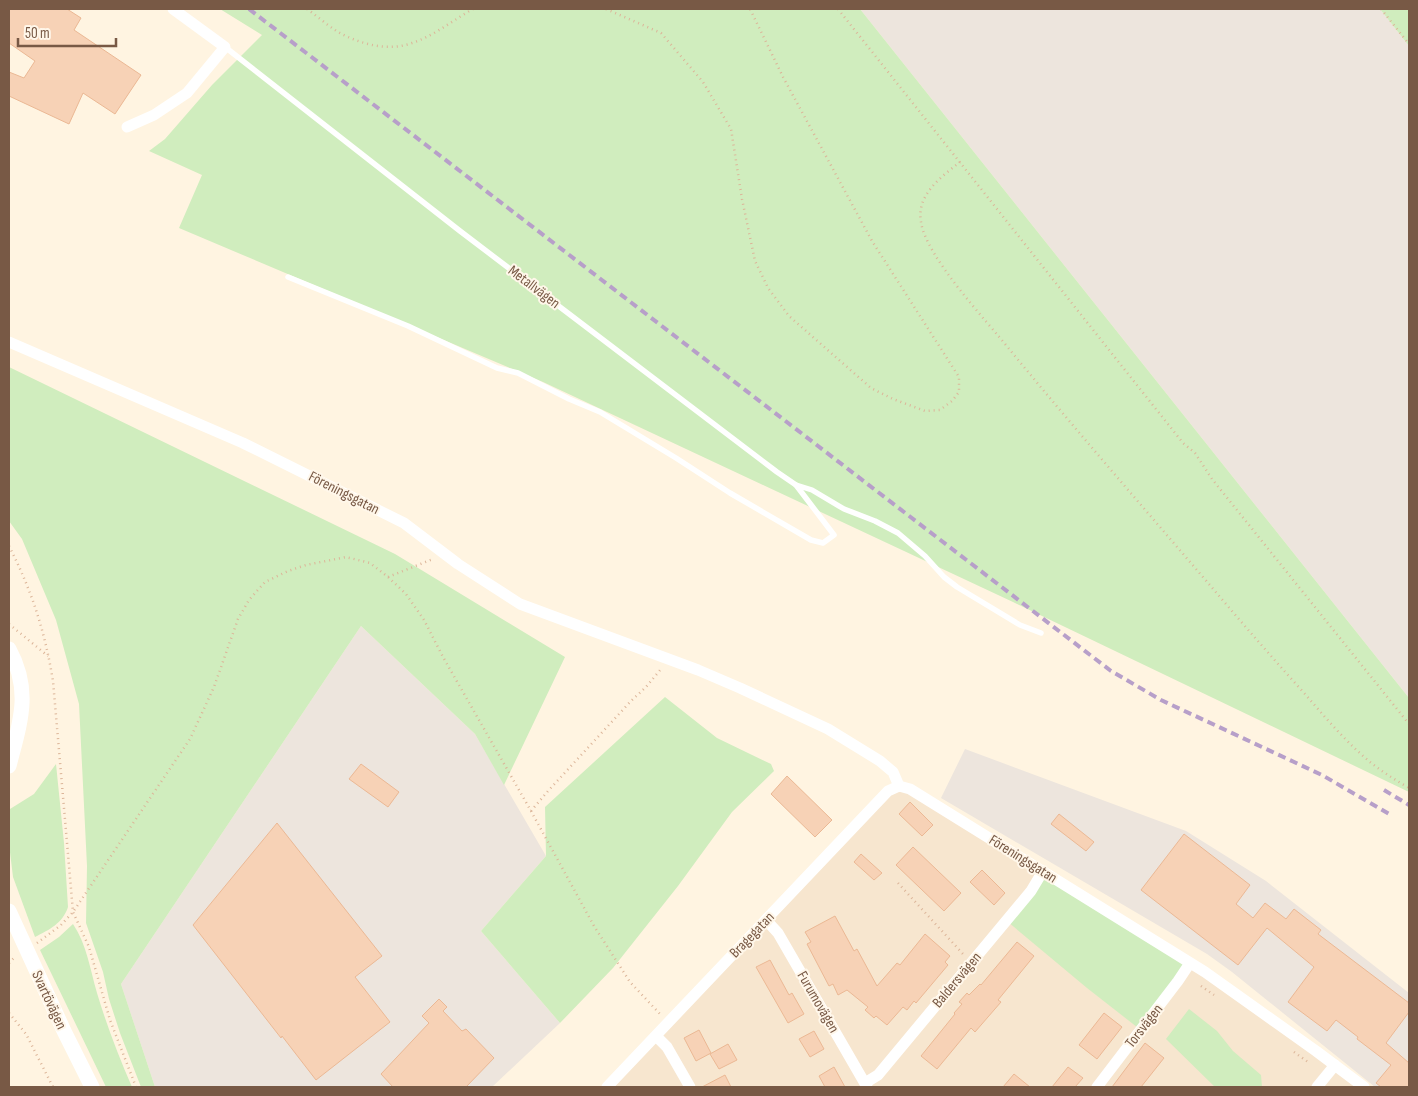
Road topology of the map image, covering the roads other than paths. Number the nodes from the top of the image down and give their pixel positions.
1 (173, 9) edge
2 (225, 47) junction
3 (127, 127) dead end
4 (288, 277) dead end
5 (9, 342) edge
6 (796, 486) junction
7 (1041, 634) dead end
8 (9, 649) edge
9 (11, 747) edge
10 (9, 766) edge
11 (899, 786) junction
12 (1043, 871) junction
13 (9, 911) edge
14 (766, 920) junction
15 (1190, 963) junction
16 (656, 1036) junction
17 (1335, 1065) junction
18 (866, 1085) edge
19 (92, 1087) edge
20 (607, 1087) edge
21 (690, 1087) edge
22 (1097, 1087) edge
23 (1317, 1087) edge
24 (1364, 1087) edge

1 - 2 street, Metallvägen
2 - 3 street
2 - 6 lane, Metallvägen
4 - 6 lane, Metallvägen
5 - 11 street, Föreningsgatan
6 - 7 lane
8 - 9 main road
9 - 10 main road
11 - 12 street, Föreningsgatan
11 - 14 street, Bragegatan
12 - 15 street, Föreningsgatan
12 - 18 street, Baldersvägen
13 - 19 main road, Svartövägen
14 - 16 street, Bragegatan
14 - 18 street, Furumovägen
15 - 17 street, Föreningsgatan
15 - 22 street, Torsvägen
16 - 20 street, Bragegatan
16 - 21 street
17 - 23 street
17 - 24 street, Föreningsgatan

